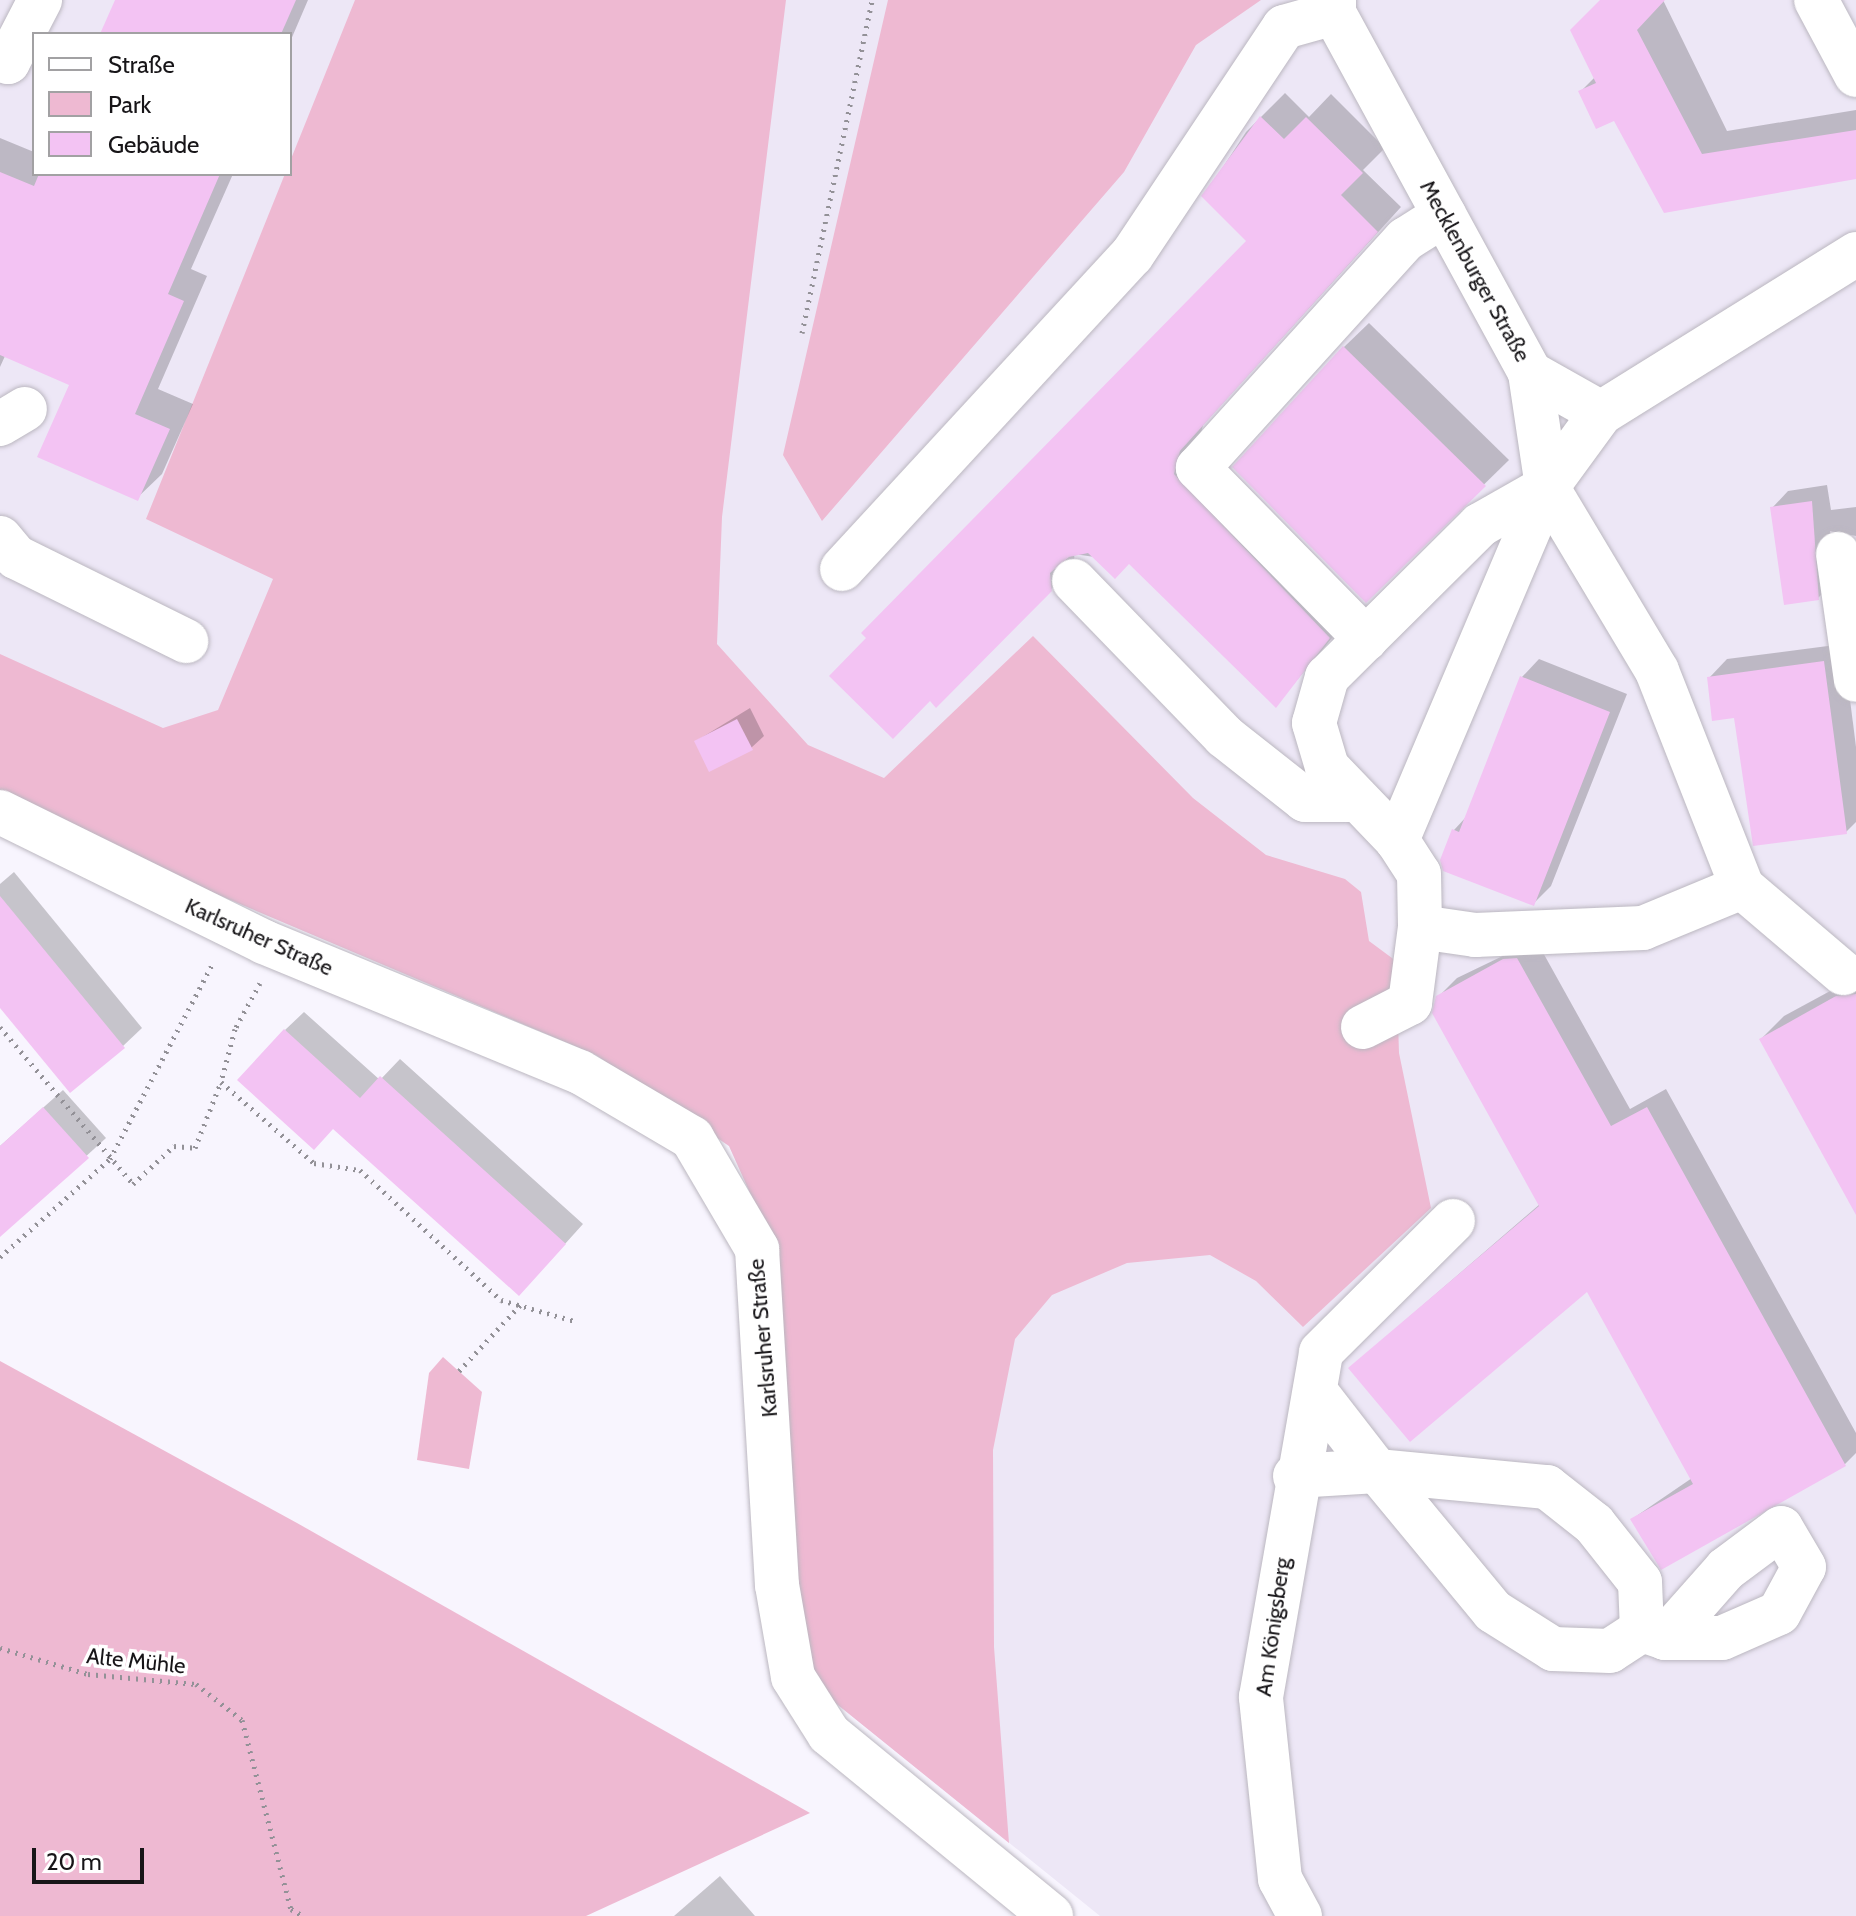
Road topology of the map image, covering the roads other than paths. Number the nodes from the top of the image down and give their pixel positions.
1 (40, 0) edge
2 (1816, 0) edge
3 (1334, 6) edge
4 (0, 58) edge
5 (1856, 75) edge
6 (1444, 215) junction
7 (1856, 254) edge
8 (1530, 373) junction
9 (1601, 413) junction
10 (1547, 487) junction
11 (0, 538) edge
12 (1838, 554) dead end
13 (842, 569) dead end
14 (1074, 581) dead end
15 (1366, 639) junction
16 (186, 641) dead end
17 (1856, 680) edge
18 (1355, 800) junction
19 (0, 812) edge
20 (1397, 840) junction
21 (1742, 887) junction
22 (1420, 927) junction
23 (1843, 973) dead end
24 (1363, 1027) dead end
25 (1453, 1221) dead end
26 (1315, 1391) junction
27 (1377, 1471) junction
28 (1295, 1476) junction
29 (1051, 1916) edge
30 (1300, 1916) edge

1 - 4 street
2 - 5 street
3 - 6 street, Mecklenburger Straße
3 - 13 street
6 - 8 street, Mecklenburger Straße
6 - 15 street
7 - 9 street
8 - 9 street, Mecklenburger Straße
8 - 10 street
9 - 10 street
10 - 15 street
10 - 20 street
10 - 21 street
11 - 16 street
12 - 17 street
14 - 18 street
15 - 18 street
18 - 20 street
19 - 29 street, Karlsruher Straße
20 - 22 street
21 - 22 street
21 - 23 street
22 - 24 street
25 - 26 street, Am Königsberg
26 - 27 street
26 - 28 street, Am Königsberg
27 - 27 street
27 - 28 street
28 - 30 street, Am Königsberg

